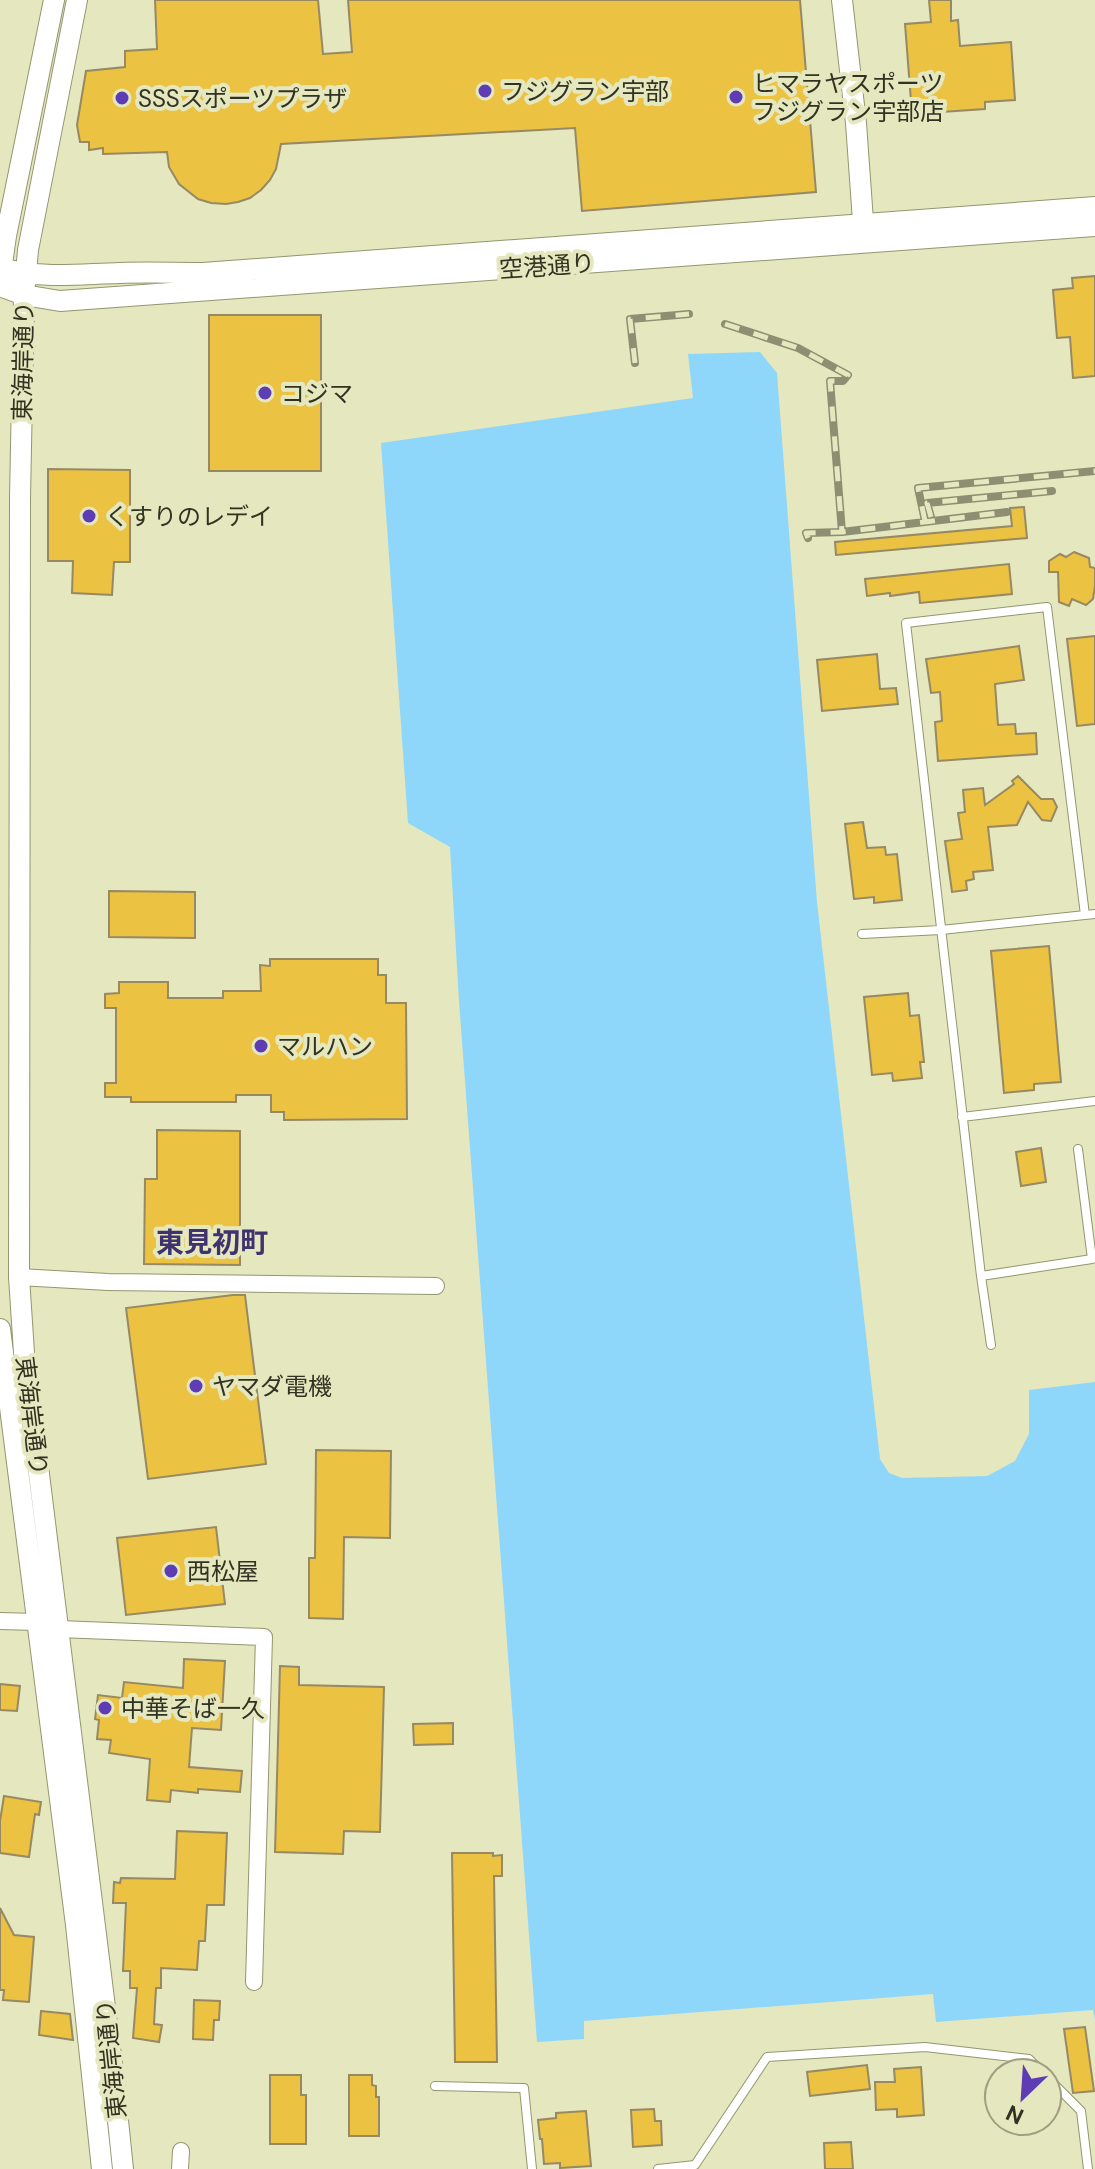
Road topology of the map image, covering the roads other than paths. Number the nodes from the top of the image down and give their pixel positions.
1 (54, 0) edge
2 (77, 0) edge
3 (842, 0) edge
4 (1095, 207) edge
5 (1095, 226) edge
6 (864, 233) junction
7 (25, 274) junction
8 (0, 275) edge
9 (24, 295) junction
10 (1090, 914) edge
11 (941, 930) junction
12 (862, 934) dead end
13 (1095, 1101) edge
14 (962, 1117) junction
15 (1078, 1149) dead end
16 (1092, 1238) edge
17 (981, 1276) junction
18 (19, 1277) junction
19 (436, 1286) dead end
20 (0, 1329) edge
21 (991, 1345) dead end
22 (0, 1621) edge
23 (37, 1622) junction
24 (59, 1629) junction
25 (254, 1982) dead end
26 (1012, 2057) edge
27 (435, 2086) dead end
28 (1063, 2093) edge
29 (181, 2151) dead end
30 (102, 2169) edge
31 (123, 2169) edge
32 (180, 2169) edge
33 (532, 2169) edge
34 (658, 2169) edge
35 (1088, 2169) edge

1 - 8 street
2 - 7 street, 東海岸通り
3 - 6 street
4 - 6 street
5 - 6 street, 空港通り
6 - 7 street
6 - 9 street, 空港通り
7 - 8 street
7 - 9 street, 東海岸通り
8 - 9 street, 空港通り
9 - 18 street, 東海岸通り
10 - 11 lane
10 - 11 lane
11 - 12 lane
11 - 14 lane
13 - 14 lane
14 - 17 lane
15 - 16 lane
16 - 17 lane
17 - 21 lane
18 - 19 street
18 - 24 street, 東海岸通り
20 - 23 street, 東海岸通り
22 - 23 street
23 - 24 street
23 - 30 street, 東海岸通り
24 - 25 street
24 - 31 street, 東海岸通り
26 - 34 lane
27 - 33 lane
28 - 35 lane
29 - 32 street

